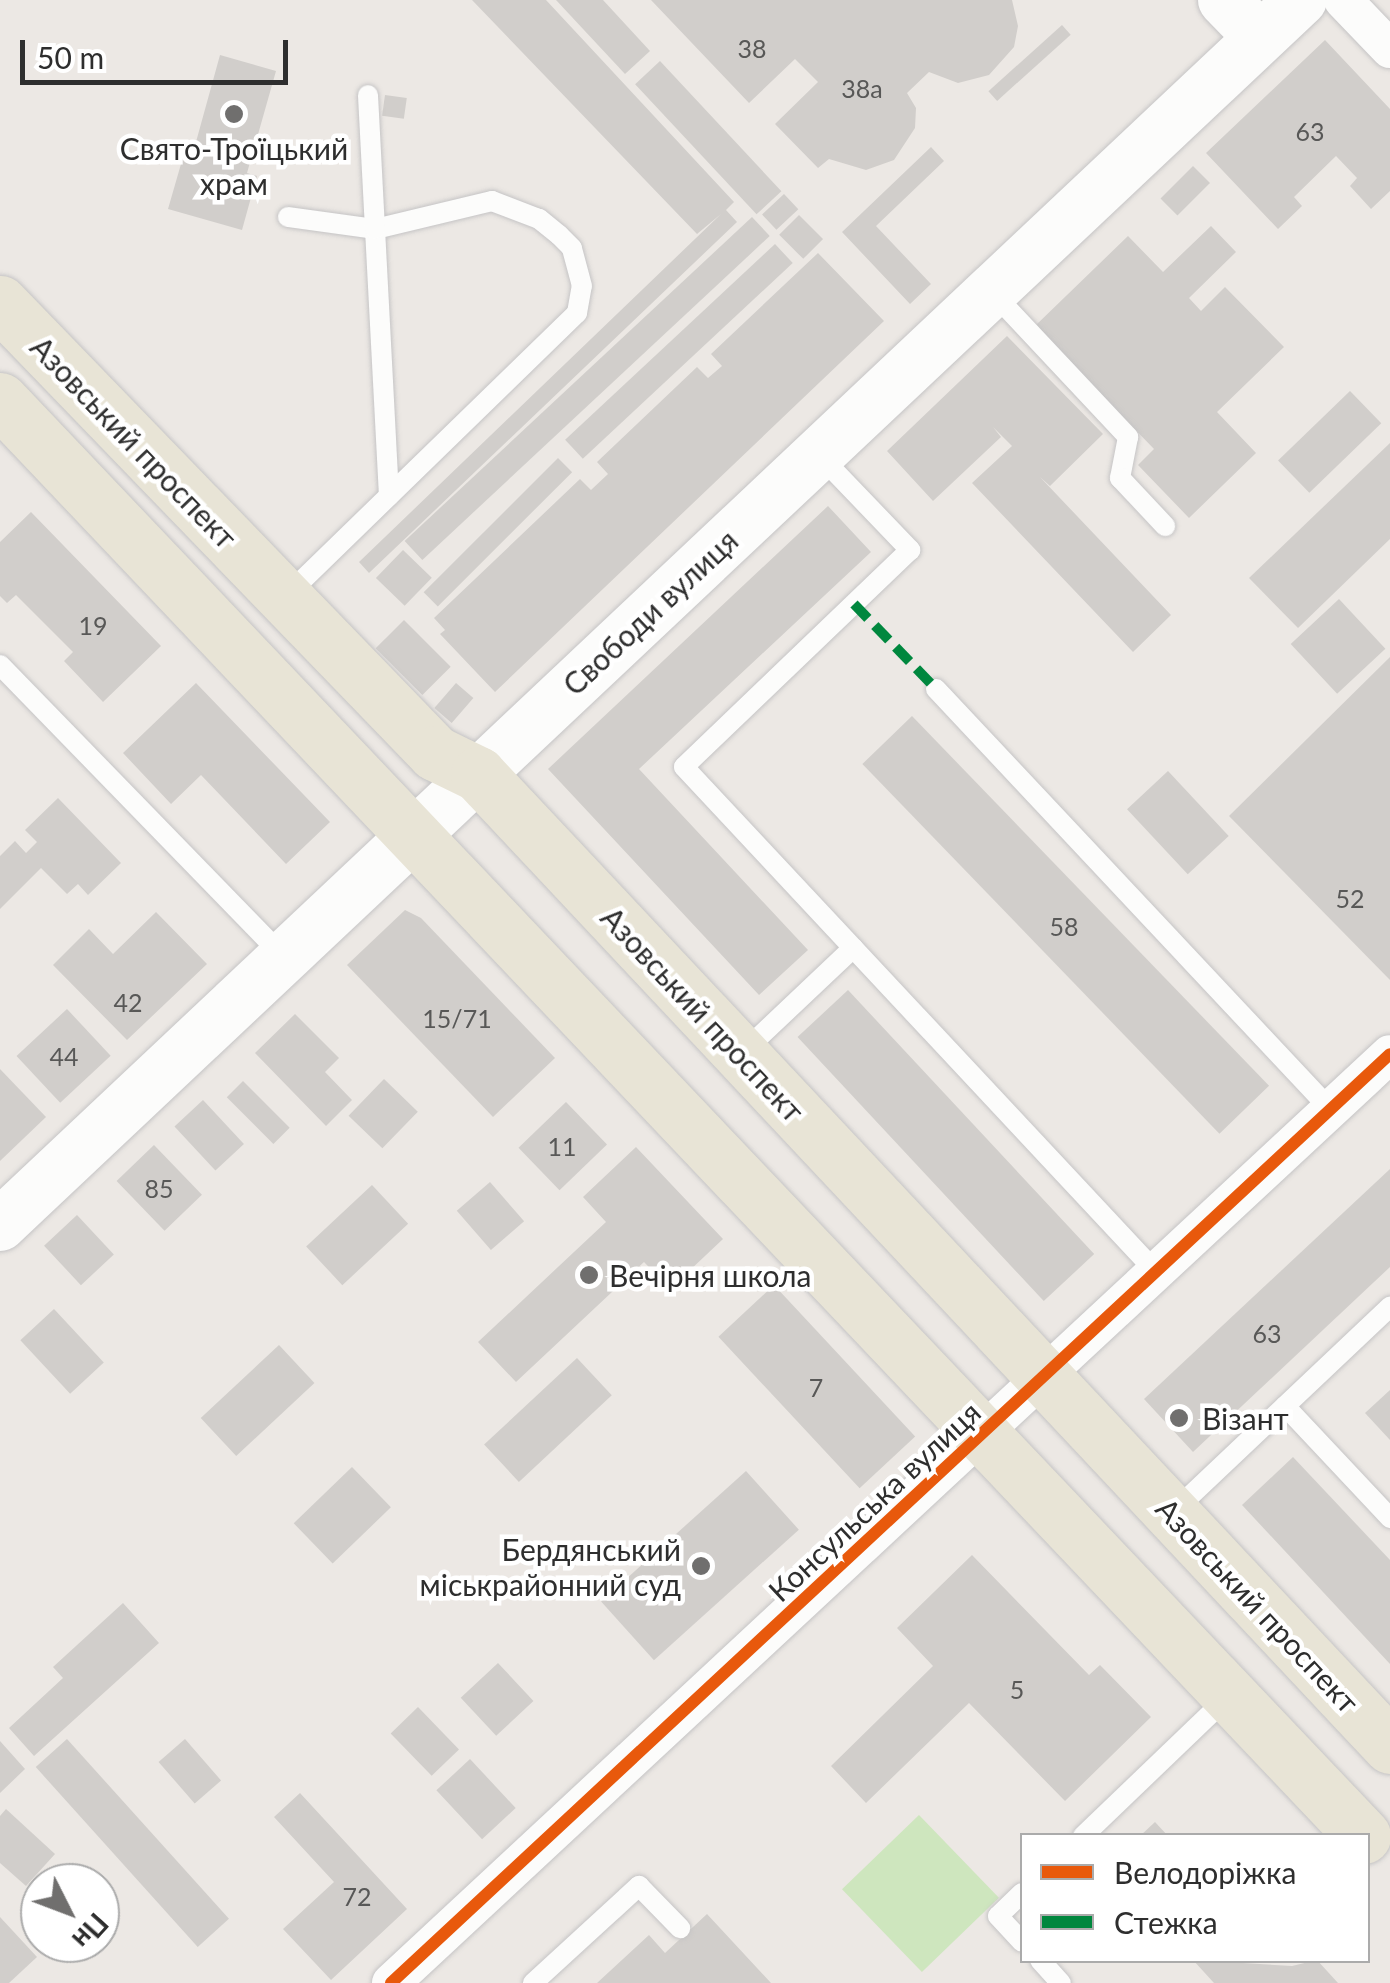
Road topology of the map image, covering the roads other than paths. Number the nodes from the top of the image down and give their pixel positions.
1 (1224, 0) edge
2 (1301, 0) edge
3 (1343, 0) edge
4 (1260, 38) junction
5 (1390, 49) edge
6 (368, 95) dead end
7 (288, 217) dead end
8 (375, 230) junction
9 (991, 291) junction
10 (0, 303) edge
11 (0, 400) edge
12 (818, 454) junction
13 (389, 496) junction
14 (1165, 526) dead end
15 (284, 597) junction
16 (0, 665) edge
17 (936, 689) dead end
18 (478, 774) junction
19 (416, 833) junction
20 (853, 948) junction
21 (284, 958) junction
22 (741, 1054) junction
23 (1390, 1054) edge
24 (1331, 1110) junction
25 (0, 1224) edge
26 (1157, 1273) junction
27 (1390, 1307) edge
28 (1044, 1377) junction
29 (1285, 1406) junction
30 (984, 1434) junction
31 (1171, 1513) junction
32 (1390, 1518) edge
33 (1230, 1695) junction
34 (1390, 1746) edge
35 (1086, 1833) edge
36 (1360, 1833) edge
37 (1370, 1843) edge
38 (1390, 1864) edge
39 (1020, 1895) edge
40 (680, 1928) dead end
41 (1020, 1940) edge
42 (1043, 1963) edge
43 (391, 1983) edge
44 (533, 1983) edge
45 (1062, 1983) edge

1 - 4 main road
2 - 4 main road, Свободи вулиця
3 - 5 street
4 - 9 main road, Свободи вулиця
6 - 8 lane
7 - 8 lane
8 - 13 lane
8 - 13 lane
9 - 12 main road, Свободи вулиця
9 - 14 lane
10 - 15 main road, Азовський проспект
11 - 19 main road
12 - 18 main road, Свободи вулиця
12 - 20 lane
13 - 15 lane
15 - 18 main road, Азовський проспект
16 - 21 lane
17 - 24 lane
18 - 19 main road, Свободи вулиця
18 - 22 main road, Азовський проспект
19 - 21 main road, Свободи вулиця
19 - 30 main road
20 - 22 lane
20 - 26 lane
21 - 25 main road, Свободи вулиця
22 - 28 main road, Азовський проспект
23 - 24 street, Консульська вулиця
24 - 26 street, Консульська вулиця
26 - 28 street, Консульська вулиця
27 - 29 lane
28 - 30 street, Консульська вулиця
28 - 31 main road, Азовський проспект
29 - 31 lane
29 - 32 lane
30 - 33 main road
30 - 43 street, Консульська вулиця
31 - 34 main road, Азовський проспект
33 - 35 lane
33 - 36 main road
37 - 38 main road
39 - 41 lane
40 - 44 lane
42 - 45 lane

